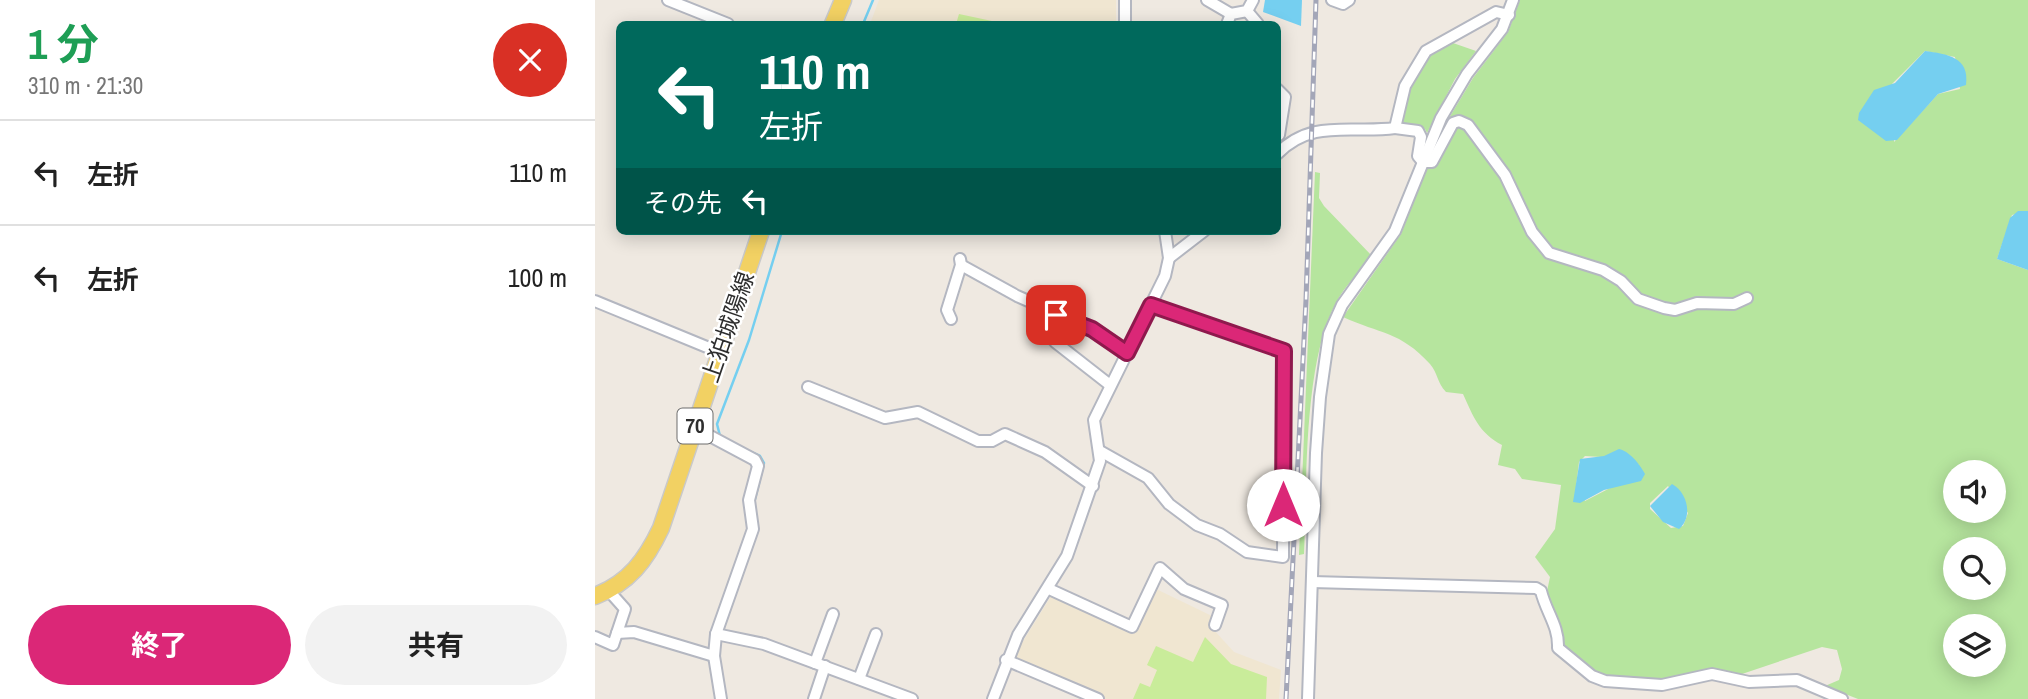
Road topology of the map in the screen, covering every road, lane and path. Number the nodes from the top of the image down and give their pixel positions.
1 (668, 0) edge
2 (843, 0) edge
3 (1125, 0) edge
4 (1207, 0) edge
5 (1332, 0) edge
6 (1349, 0) edge
7 (1513, 0) edge
8 (1250, 5) edge
9 (1509, 15) junction
10 (1229, 19) edge
11 (720, 21) edge
12 (834, 21) edge
13 (1125, 21) edge
14 (1281, 93) edge
15 (1281, 118) edge
16 (1395, 128) junction
17 (1282, 150) edge
18 (1423, 162) junction
19 (760, 235) edge
20 (1166, 235) edge
21 (1199, 235) edge
22 (1169, 258) junction
23 (1747, 298) dead end
24 (595, 301) edge
25 (1151, 305) junction
26 (1056, 315) junction
27 (951, 319) dead end
28 (719, 352) junction
29 (1127, 353) junction
30 (1110, 385) junction
31 (808, 387) dead end
32 (695, 428) junction
33 (1100, 451) junction
34 (1093, 486) junction
35 (1312, 582) junction
36 (1049, 589) junction
37 (602, 594) edge
38 (834, 614) dead end
39 (1216, 625) dead end
40 (617, 633) junction
41 (716, 634) junction
42 (876, 634) dead end
43 (595, 637) edge
44 (714, 656) junction
45 (1006, 660) junction
46 (820, 665) junction
47 (859, 679) junction
48 (721, 699) edge
49 (814, 699) edge
50 (912, 699) edge
51 (993, 699) edge
52 (1098, 699) edge
53 (1308, 699) edge
54 (1842, 699) edge

1 - 11 street
2 - 12 main road
3 - 13 street
4 - 10 street
5 - 6 street
7 - 9 street
8 - 10 street
9 - 16 street
9 - 18 street
14 - 15 street
16 - 17 street
16 - 18 street
18 - 23 street
18 - 35 street
19 - 28 main road, 上狛城陽線 / 70
20 - 22 street
21 - 22 street
22 - 25 street
24 - 28 street
25 - 29 street
25 - 33 street
26 - 27 street
26 - 29 street
26 - 30 street
28 - 32 main road, 上狛城陽線 / 70
29 - 30 street
30 - 33 street
31 - 34 street
32 - 37 main road, 上狛城陽線 / 70
32 - 41 street
33 - 34 street
34 - 36 street
35 - 53 street
35 - 54 street
36 - 39 street
36 - 45 street
37 - 40 street
38 - 46 street
40 - 43 street
40 - 44 street
41 - 44 street
41 - 46 street
42 - 47 street
44 - 48 street
45 - 51 street
45 - 52 street
46 - 47 street
46 - 49 street
47 - 50 street

